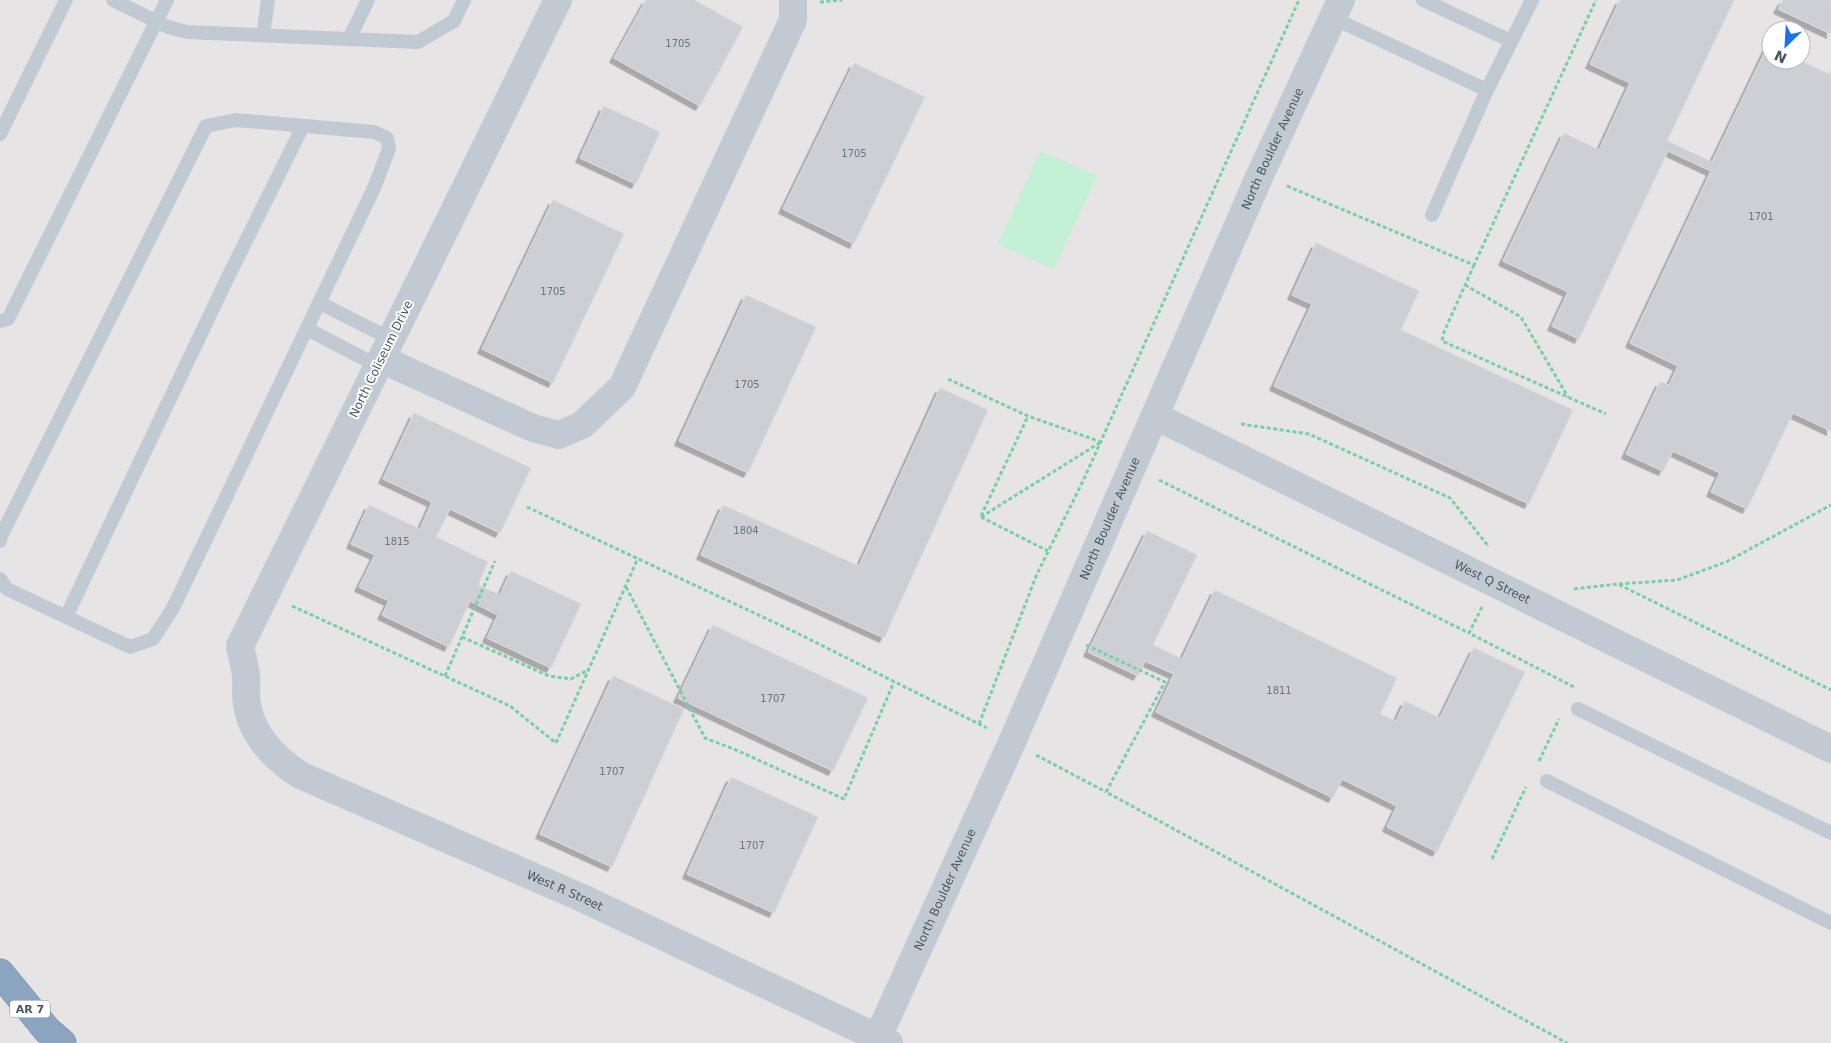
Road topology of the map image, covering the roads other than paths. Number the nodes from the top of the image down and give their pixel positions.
1 (66, 0) edge
2 (113, 0) edge
3 (166, 0) edge
4 (268, 0) edge
5 (368, 0) edge
6 (464, 0) edge
7 (558, 0) edge
8 (1424, 0) edge
9 (1532, 0) edge
10 (804, 1) edge
11 (1337, 9) edge
12 (156, 21) junction
13 (263, 35) junction
14 (349, 39) junction
15 (1511, 41) junction
16 (1487, 90) junction
17 (303, 126) junction
18 (0, 134) edge
19 (1432, 215) dead end
20 (320, 303) junction
21 (0, 321) edge
22 (307, 329) junction
23 (383, 354) junction
24 (1155, 416) junction
25 (0, 542) edge
26 (0, 579) edge
27 (66, 617) junction
28 (1578, 709) dead end
29 (252, 724) joint
30 (1831, 749) edge
31 (1547, 781) dead end
32 (1831, 833) edge
33 (1831, 924) edge
34 (0, 973) edge
35 (884, 1040) edge
36 (62, 1043) edge

1 - 18 lane
2 - 12 lane
3 - 12 lane
4 - 13 lane
5 - 14 lane
6 - 14 lane
7 - 23 street, North Coliseum Drive
8 - 15 lane
9 - 15 lane
10 - 23 street
11 - 16 lane
11 - 24 street, North Boulder Avenue
12 - 13 lane
12 - 21 lane
13 - 14 lane
15 - 16 lane
16 - 19 lane
17 - 20 lane
17 - 25 lane
17 - 27 lane
20 - 22 lane
20 - 23 lane
22 - 23 lane
22 - 27 lane
23 - 29 street, North Coliseum Drive
24 - 30 street, West Q Street
24 - 35 street, North Boulder Avenue
26 - 27 lane
28 - 32 lane
29 - 35 street, West R Street
31 - 33 lane
34 - 36 highway, AR 7

